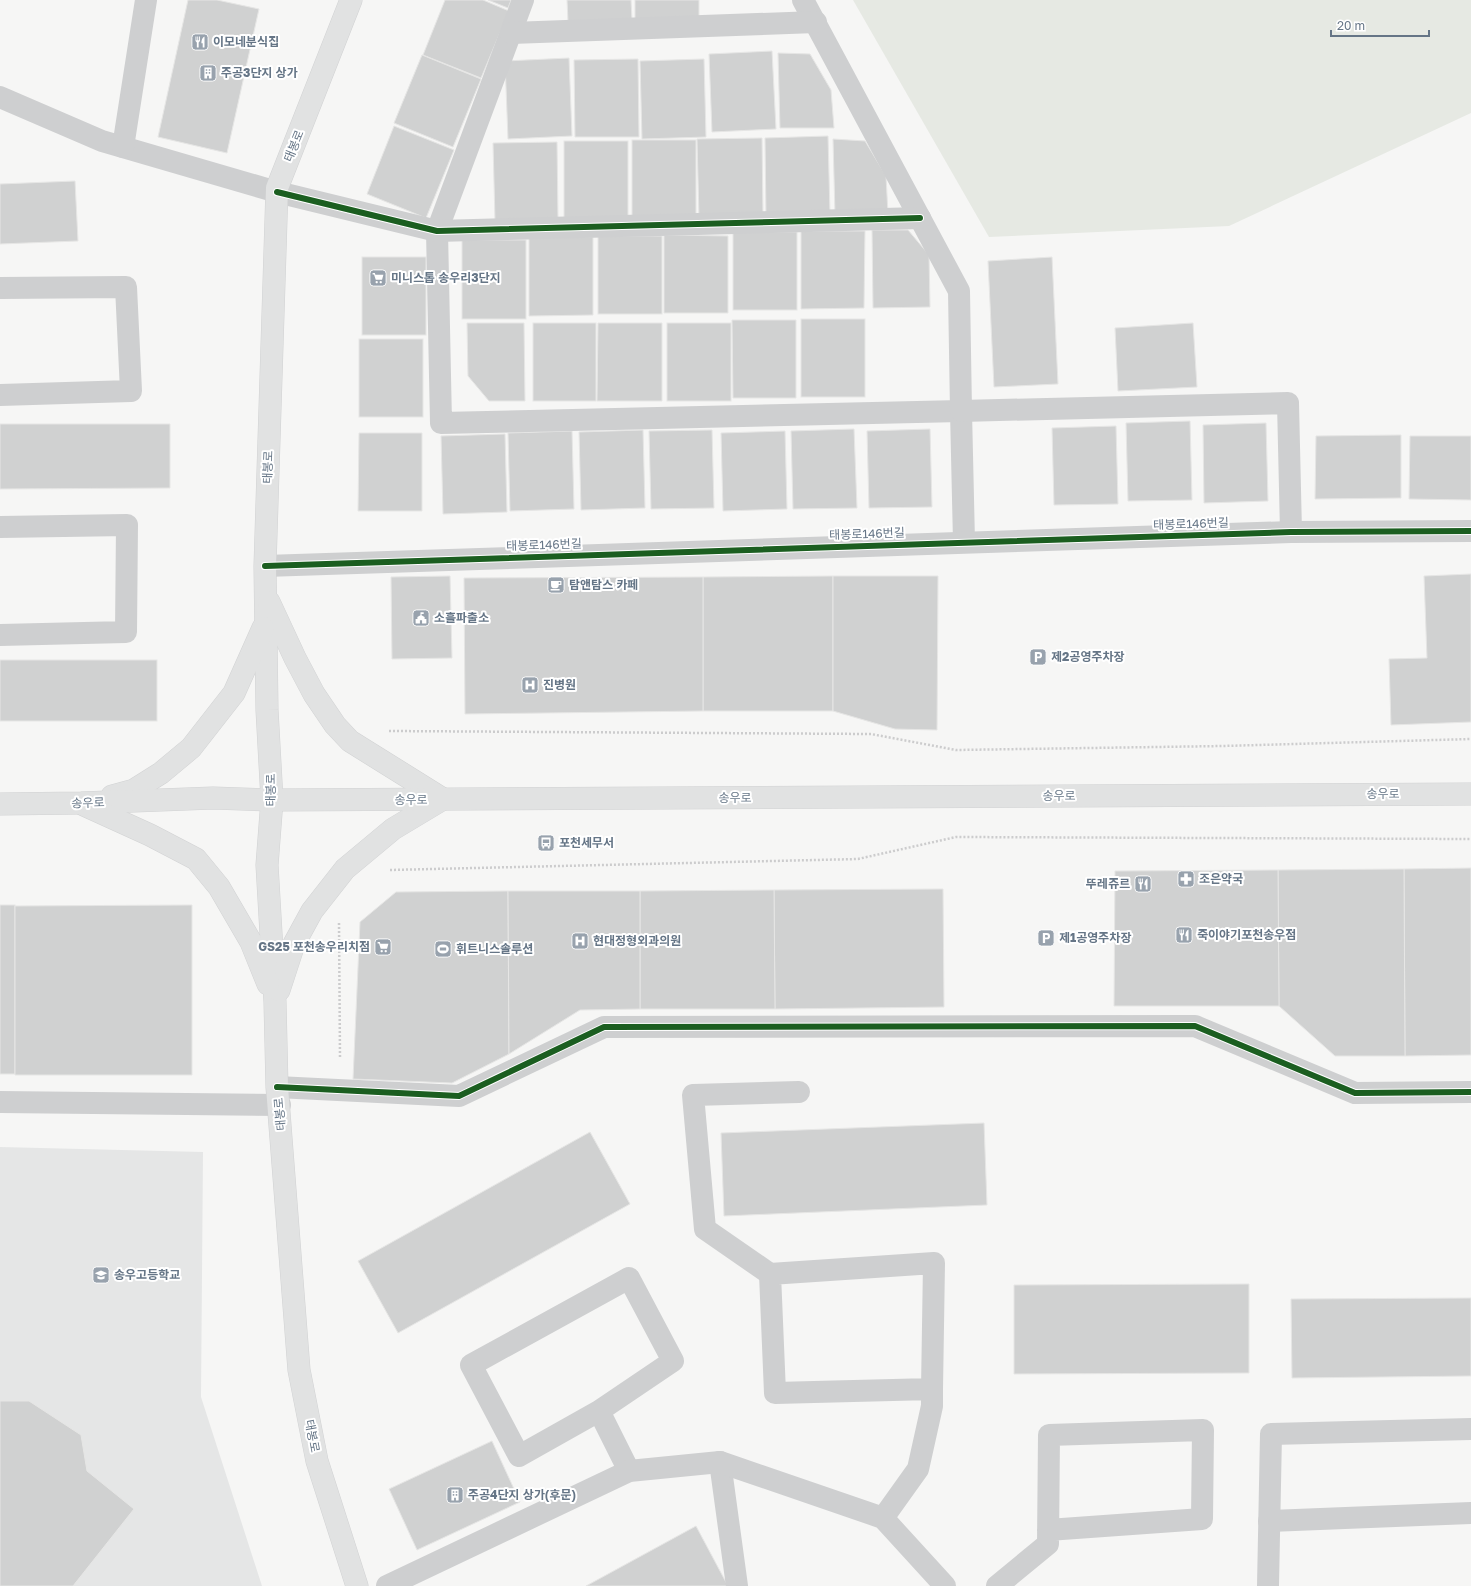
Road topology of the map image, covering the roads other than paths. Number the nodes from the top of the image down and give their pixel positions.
1 (146, 0) edge
2 (351, 0) edge
3 (523, 0) edge
4 (803, 0) edge
5 (816, 22) junction
6 (511, 33) junction
7 (0, 97) edge
8 (123, 147) junction
9 (277, 192) junction
10 (920, 218) junction
11 (437, 231) junction
12 (0, 288) edge
13 (0, 394) edge
14 (962, 411) junction
15 (0, 526) edge
16 (1471, 531) edge
17 (1291, 532) junction
18 (964, 542) junction
19 (265, 566) junction
20 (266, 596) junction
21 (266, 622) junction
22 (0, 635) edge
23 (1471, 794) edge
24 (272, 800) junction
25 (443, 800) junction
26 (81, 803) junction
27 (0, 804) edge
28 (275, 1002) junction
29 (799, 1092) dead end
30 (1471, 1092) edge
31 (278, 1096) junction
32 (0, 1102) edge
33 (770, 1274) junction
34 (932, 1390) junction
35 (599, 1411) junction
36 (1471, 1429) edge
37 (720, 1462) junction
38 (629, 1471) junction
39 (1471, 1513) edge
40 (883, 1518) junction
41 (1270, 1521) junction
42 (1048, 1530) junction
43 (357, 1586) edge
44 (387, 1586) edge
45 (737, 1586) edge
46 (945, 1586) edge
47 (997, 1586) edge
48 (1268, 1586) edge

1 - 8 street
2 - 9 main road, 태봉로
3 - 6 street
4 - 5 street
5 - 6 street
5 - 10 street
6 - 11 street
7 - 8 street
8 - 9 street
9 - 11 street
9 - 19 main road, 태봉로
10 - 11 street
10 - 14 street
11 - 14 street
12 - 13 street
14 - 17 street
14 - 18 street
15 - 22 street
16 - 17 street, 태봉로146번길
17 - 18 street, 태봉로146번길
18 - 19 street, 태봉로146번길
19 - 20 main road, 태봉로
20 - 21 main road, 태봉로
20 - 25 main road
21 - 24 main road, 태봉로
21 - 26 main road
23 - 25 main road, 송우로
24 - 25 main road, 송우로
24 - 26 main road, 송우로
24 - 28 main road, 태봉로
25 - 28 main road
26 - 27 main road, 송우로
26 - 28 main road
28 - 31 main road, 태봉로
29 - 33 street
30 - 31 street
31 - 32 street
31 - 43 main road, 태봉로
33 - 34 street
33 - 34 street
34 - 40 street
35 - 35 street
35 - 38 street
36 - 41 street
37 - 38 street
37 - 40 street
37 - 45 street
38 - 44 street
39 - 41 street
40 - 46 street
41 - 48 street
42 - 42 street
42 - 47 street

